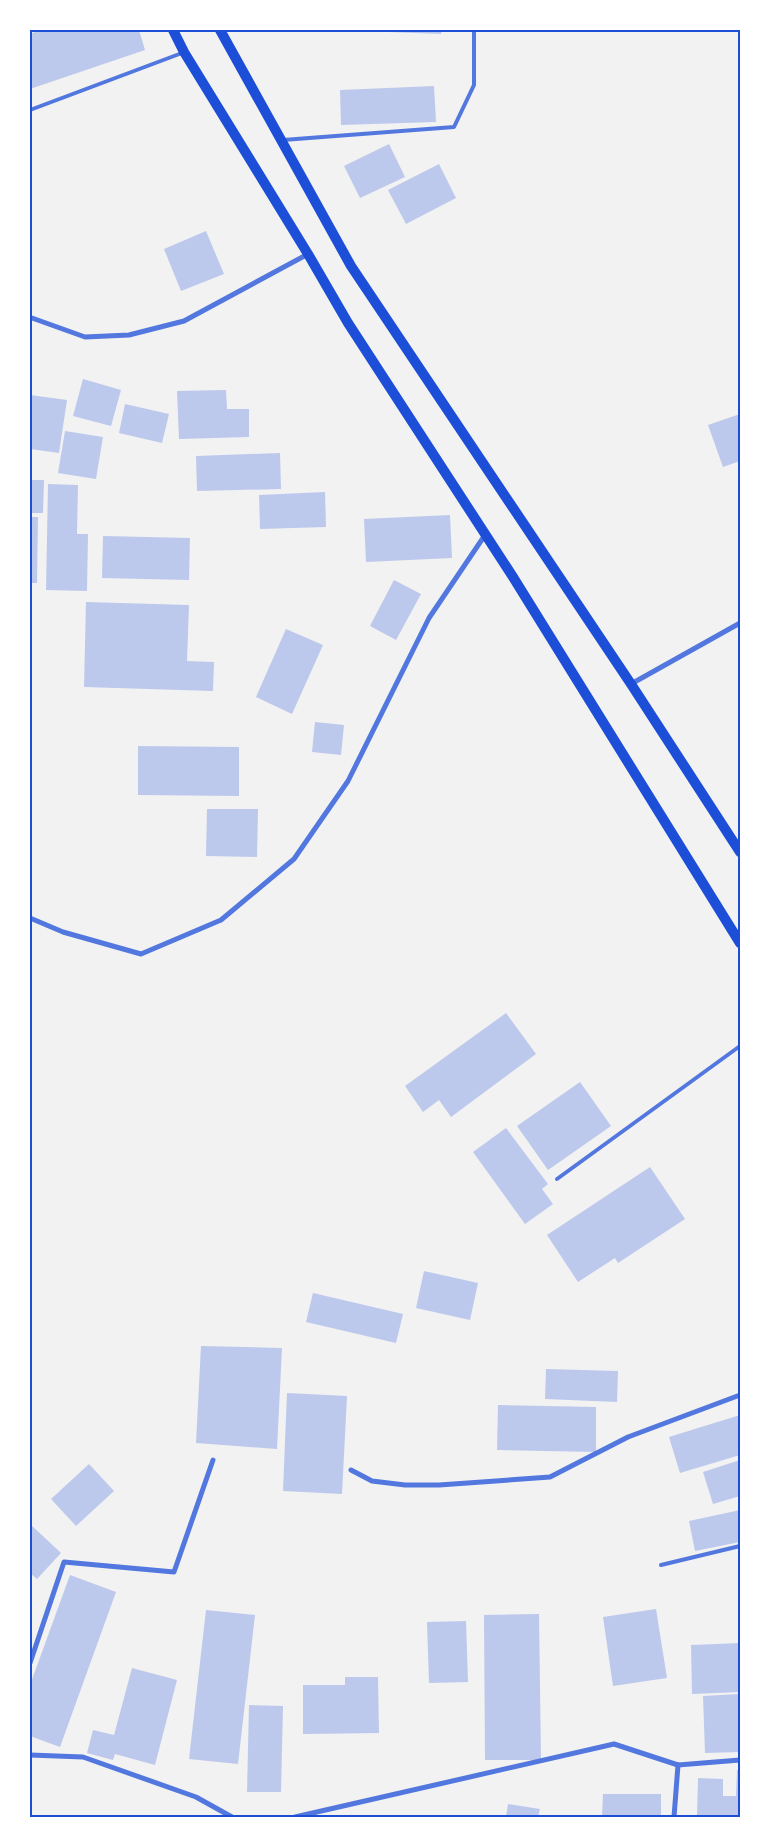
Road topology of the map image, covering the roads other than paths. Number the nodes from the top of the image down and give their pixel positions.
1 (173, 30) edge
2 (220, 30) edge
3 (474, 30) edge
4 (184, 52) junction
5 (30, 110) edge
6 (281, 140) junction
7 (308, 254) junction
8 (32, 318) dead end
9 (485, 535) junction
10 (740, 623) edge
11 (631, 684) junction
12 (740, 852) edge
13 (30, 918) edge
14 (740, 943) edge
15 (740, 1046) edge
16 (557, 1179) dead end
17 (740, 1395) edge
18 (213, 1460) dead end
19 (351, 1470) dead end
20 (740, 1546) edge
21 (661, 1565) dead end
22 (30, 1663) edge
23 (30, 1756) edge
24 (740, 1760) edge
25 (678, 1765) junction
26 (232, 1817) edge
27 (295, 1817) edge
28 (674, 1817) edge

1 - 4 main road
2 - 6 main road
3 - 6 lane
4 - 5 lane
4 - 7 main road
6 - 11 main road
7 - 8 street
7 - 9 main road
9 - 13 street
9 - 14 main road
10 - 11 street
11 - 12 main road
15 - 16 lane
17 - 19 street
18 - 22 street
20 - 21 lane
23 - 26 street
24 - 25 street
25 - 27 street
25 - 28 street

